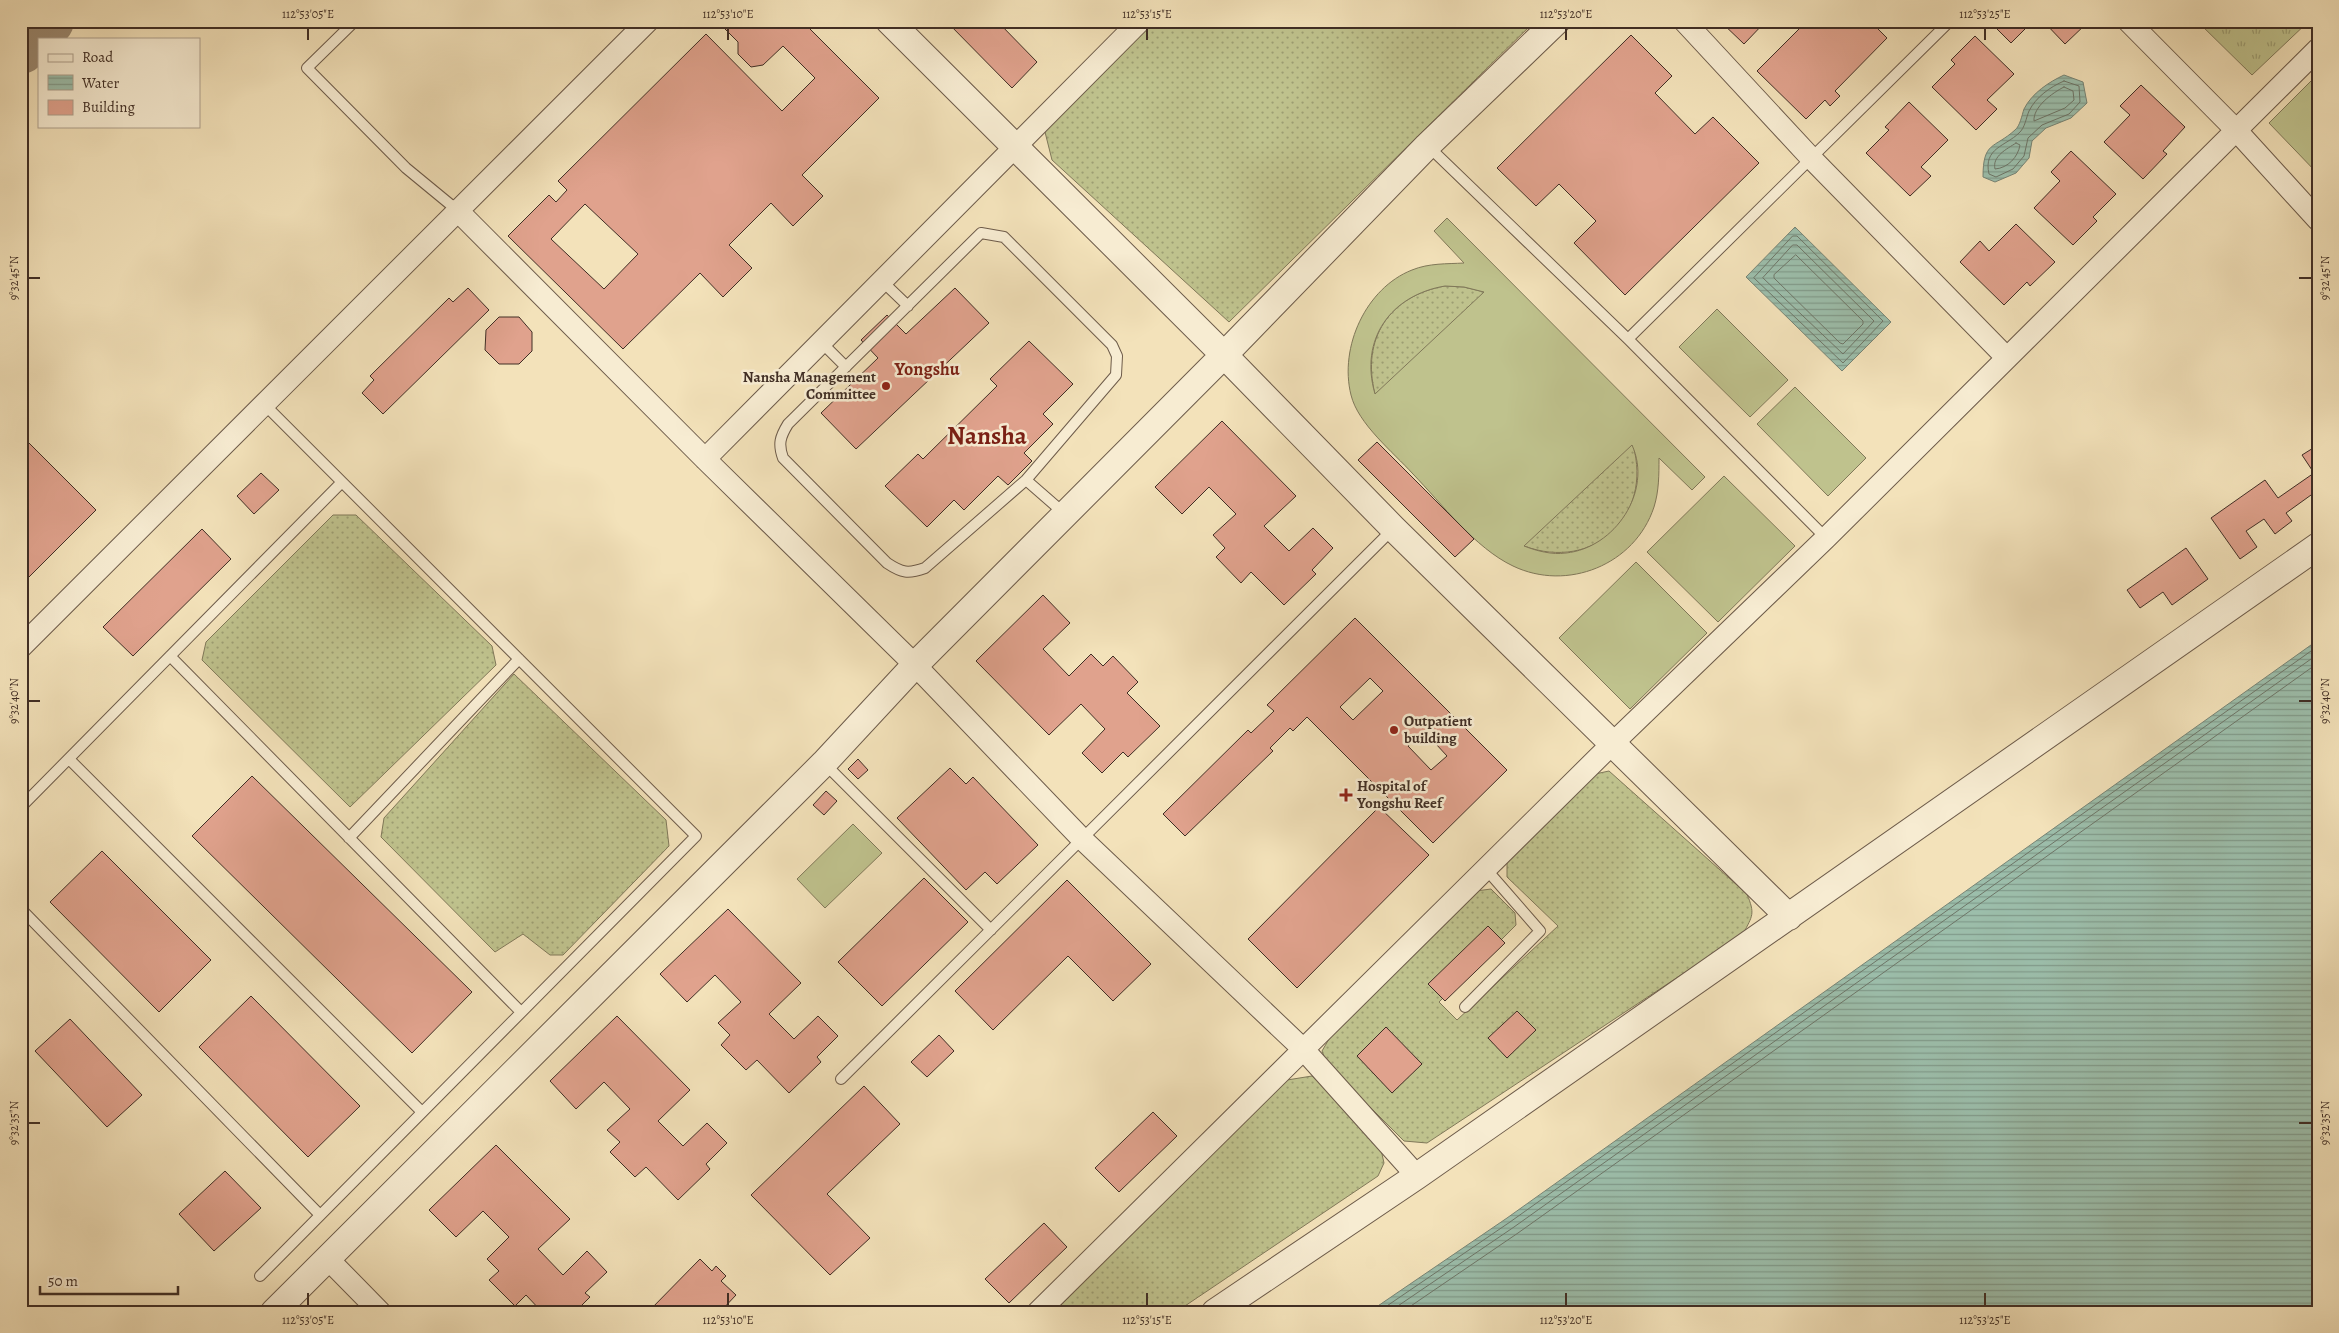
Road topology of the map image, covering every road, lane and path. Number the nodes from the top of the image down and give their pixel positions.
1 (355, 21) edge
2 (648, 21) edge
3 (888, 21) edge
4 (1140, 21) edge
5 (1557, 21) edge
6 (1684, 21) edge
7 (1950, 21) edge
8 (2128, 21) edge
9 (2318, 49) edge
10 (2236, 130) junction
11 (1427, 146) junction
12 (1014, 148) junction
13 (1811, 158) junction
14 (457, 210) junction
15 (2318, 220) edge
16 (882, 281) junction
17 (908, 306) junction
18 (1628, 339) junction
19 (821, 342) junction
20 (1224, 356) junction
21 (2008, 358) junction
22 (846, 367) junction
23 (264, 404) junction
24 (705, 459) junction
25 (1026, 480) junction
26 (342, 482) junction
27 (1065, 514) junction
28 (1393, 528) junction
29 (1826, 538) junction
30 (2318, 546) edge
31 (21, 647) edge
32 (170, 656) junction
33 (519, 659) junction
34 (915, 665) junction
35 (1612, 744) junction
36 (69, 759) junction
37 (824, 763) junction
38 (21, 807) edge
39 (349, 838) junction
40 (1082, 839) junction
41 (1486, 869) junction
42 (21, 910) edge
43 (1789, 917) junction
44 (991, 930) junction
45 (1465, 1007) dead end
46 (521, 1012) junction
47 (1304, 1050) junction
48 (841, 1079) dead end
49 (422, 1112) junction
50 (1418, 1176) junction
51 (320, 1215) junction
52 (327, 1258) junction
53 (260, 1276) dead end
54 (274, 1312) edge
55 (380, 1312) edge
56 (1038, 1312) edge
57 (1215, 1312) edge

1 - 14 lane
2 - 14 street
3 - 12 street
4 - 12 street
5 - 11 street
6 - 13 street
7 - 13 lane
8 - 10 street
9 - 10 street
10 - 15 street
10 - 21 street
11 - 18 lane
11 - 20 street
12 - 16 street
12 - 20 street
13 - 18 lane
13 - 21 street
14 - 23 street
14 - 24 street
16 - 17 lane
16 - 19 street
17 - 22 lane
17 - 25 lane
18 - 29 lane
19 - 22 lane
19 - 24 street
20 - 27 street
20 - 28 street
21 - 29 street
22 - 25 lane
23 - 26 lane
23 - 31 street
24 - 34 street
25 - 27 lane
26 - 32 lane
26 - 33 lane
27 - 34 street
28 - 35 street
28 - 40 lane
29 - 35 street
30 - 43 street
32 - 36 lane
32 - 39 lane
33 - 39 lane
33 - 46 lane
34 - 37 street
34 - 40 street
35 - 41 street
35 - 43 street
36 - 38 lane
36 - 49 lane
37 - 44 lane
37 - 52 street
39 - 46 lane
40 - 44 lane
40 - 47 street
41 - 45 lane
41 - 47 street
42 - 51 lane
43 - 50 street
44 - 48 lane
46 - 49 lane
47 - 50 street
47 - 56 street
49 - 51 lane
50 - 57 street
51 - 53 lane
52 - 54 street
52 - 55 street

